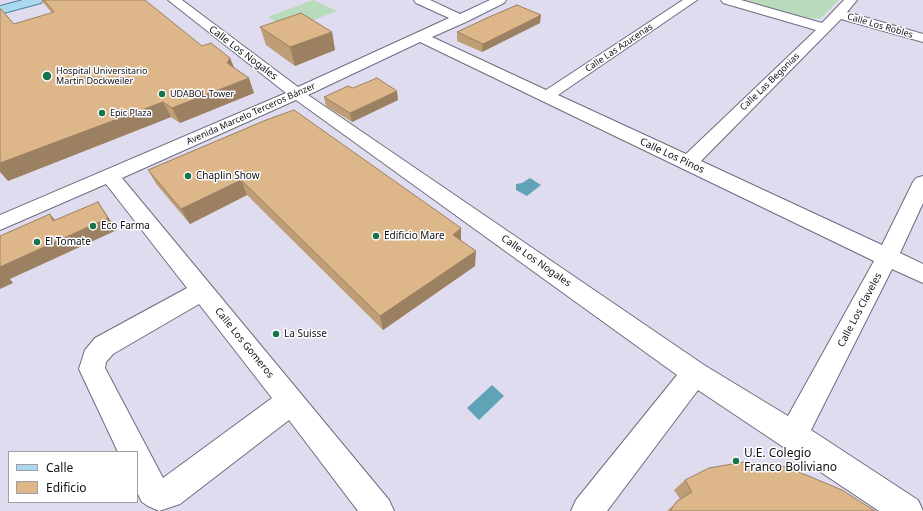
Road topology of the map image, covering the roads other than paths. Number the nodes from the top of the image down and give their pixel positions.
1 (13, 0) edge
2 (28, 0) edge
3 (37, 0) edge
4 (174, 0) edge
5 (420, 0) edge
6 (500, 0) edge
7 (691, 0) edge
8 (727, 0) edge
9 (851, 0) edge
10 (0, 4) edge
11 (0, 10) edge
12 (838, 14) junction
13 (461, 19) junction
14 (825, 28) junction
15 (421, 38) junction
16 (923, 38) edge
17 (297, 94) junction
18 (547, 96) junction
19 (688, 163) junction
20 (110, 176) junction
21 (923, 182) edge
22 (0, 214) edge
23 (20, 214) junction
24 (0, 223) edge
25 (887, 257) junction
26 (923, 274) edge
27 (201, 291) junction
28 (695, 373) junction
29 (291, 401) junction
30 (793, 435) junction
31 (133, 451) edge
32 (138, 462) edge
33 (378, 511) edge
34 (587, 511) edge
35 (907, 511) edge

1 - 10 main road
2 - 10 main road
3 - 11 main road
4 - 17 street, Calle Los Nogales
5 - 13 street
6 - 13 street, Avenida Marcelo Terceros Bánzer
7 - 18 street, Calle Las Azucenas
8 - 14 street
9 - 12 street, Calle Las Begonias
12 - 14 street, Calle Las Begonias
12 - 16 street, Calle Los Robles
13 - 15 street, Avenida Marcelo Terceros Bánzer
14 - 19 street, Calle Las Begonias
15 - 17 street, Avenida Marcelo Terceros Bánzer
15 - 18 street, Calle Los Pinos
17 - 20 street, Avenida Marcelo Terceros Bánzer
17 - 28 street, Calle Los Nogales
18 - 19 street, Calle Los Pinos
19 - 25 street, Calle Los Pinos
20 - 23 street, Avenida Marcelo Terceros Bánzer
20 - 27 street, Calle Los Gomeros
21 - 25 street, Calle Los Claveles
22 - 23 street
23 - 24 street, Avenida Marcelo Terceros Bánzer
25 - 26 street, Calle Los Pinos
25 - 30 street, Calle Los Claveles
27 - 29 street, Calle Los Gomeros
27 - 31 street
28 - 30 street, Calle Los Nogales
28 - 34 street
29 - 32 street
29 - 33 street, Calle Los Gomeros
30 - 35 street, Calle Los Nogales

